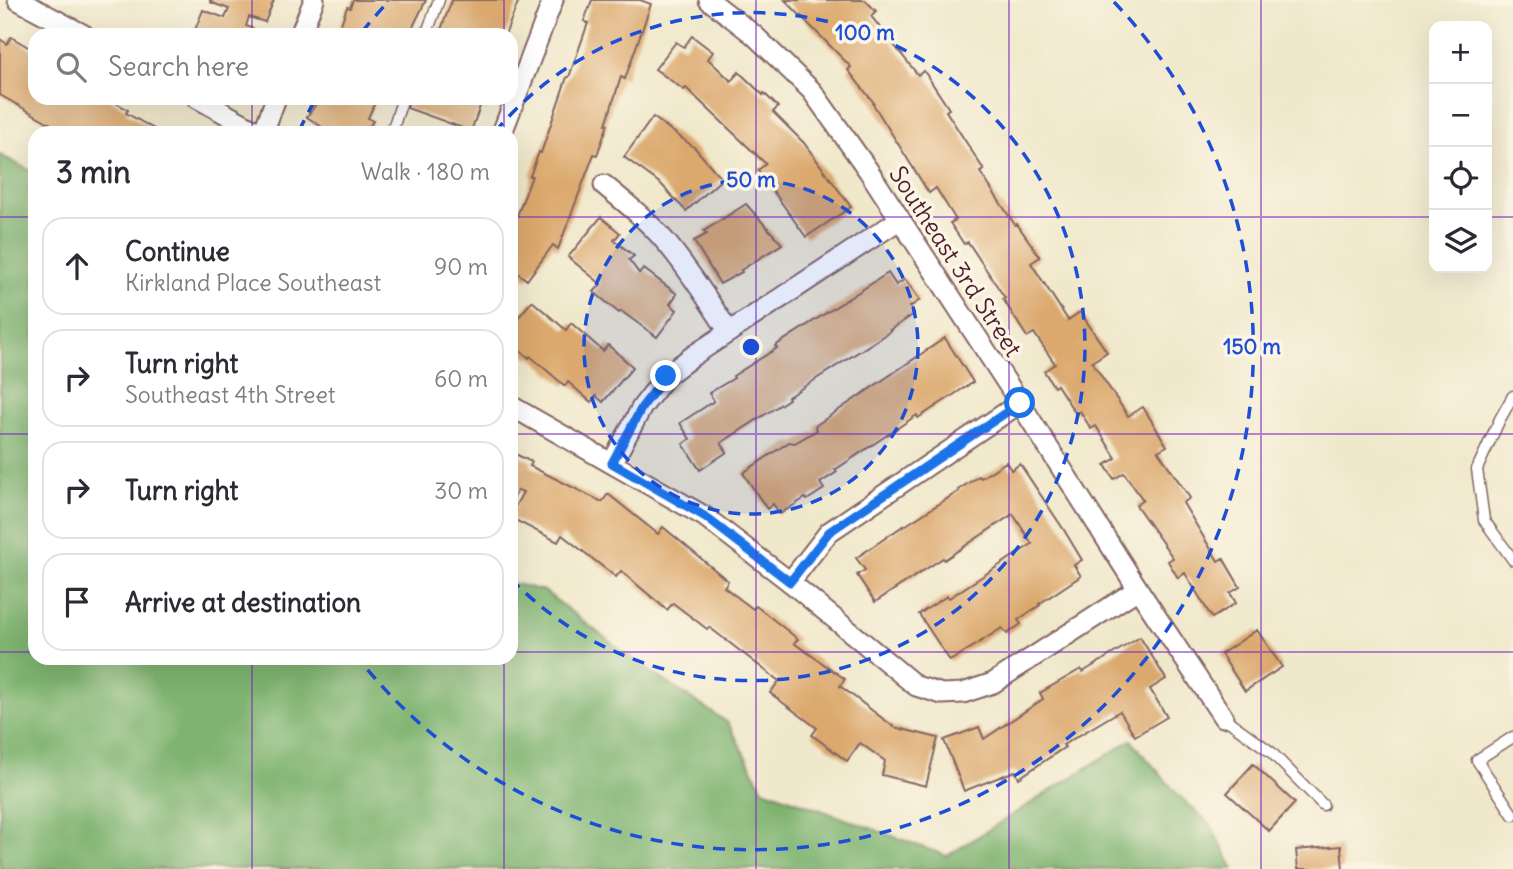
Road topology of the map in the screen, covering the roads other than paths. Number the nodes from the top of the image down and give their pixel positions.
1 (18, 0) edge
2 (314, 0) edge
3 (439, 0) edge
4 (553, 0) edge
5 (709, 0) edge
6 (46, 6) edge
7 (76, 28) edge
8 (303, 28) edge
9 (429, 28) edge
10 (518, 91) edge
11 (210, 105) edge
12 (273, 105) edge
13 (401, 105) edge
14 (513, 105) edge
15 (248, 126) edge
16 (264, 126) edge
17 (393, 126) edge
18 (505, 126) edge
19 (604, 185) dead end
20 (900, 220) junction
21 (729, 332) junction
22 (1513, 396) edge
23 (1020, 403) junction
24 (518, 410) edge
25 (612, 463) junction
26 (1513, 560) edge
27 (790, 582) junction
28 (1138, 589) junction
29 (1223, 717) joint
30 (1513, 737) edge
31 (1323, 805) dead end
32 (1513, 815) edge

1 - 6 street
2 - 8 street
3 - 9 lane
4 - 10 street
5 - 20 street, Southeast 3rd Street
6 - 7 street
11 - 15 street
12 - 16 street
13 - 17 lane
14 - 18 street
19 - 21 street
20 - 21 street
20 - 23 street, Southeast 3rd Street
21 - 25 street
22 - 26 lane
23 - 27 street
23 - 28 street, Southeast 3rd Street
24 - 25 street
25 - 27 street
27 - 28 street
28 - 29 street, Southeast 3rd Street
29 - 31 lane
30 - 32 lane

